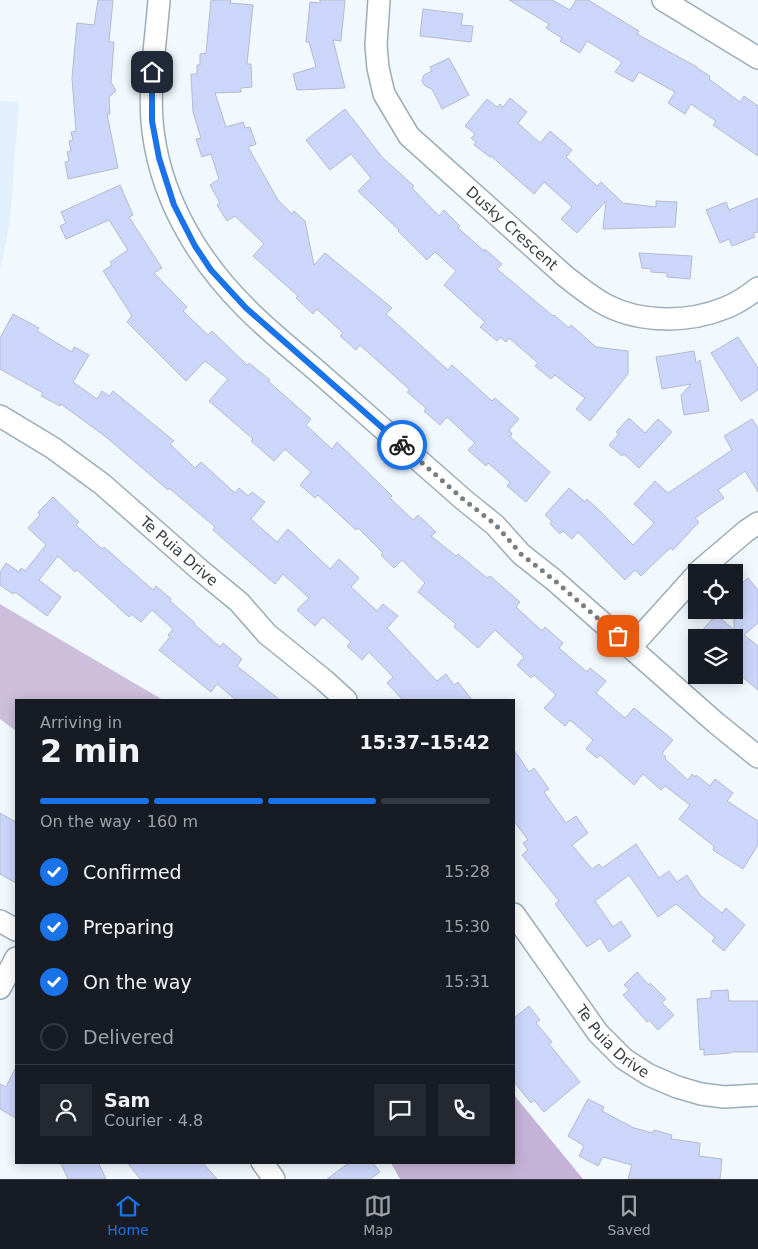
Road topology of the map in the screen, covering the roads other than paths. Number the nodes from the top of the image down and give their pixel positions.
1 (160, 0) edge
2 (379, 0) edge
3 (663, 0) edge
4 (758, 58) edge
5 (758, 288) edge
6 (0, 416) edge
7 (758, 523) edge
8 (708, 564) edge
9 (688, 584) edge
10 (631, 647) junction
11 (345, 699) edge
12 (758, 757) edge
13 (515, 915) edge
14 (0, 921) edge
15 (15, 929) edge
16 (15, 960) edge
17 (0, 988) edge
18 (758, 1095) edge
19 (263, 1164) edge
20 (274, 1179) edge

1 - 10 street
2 - 5 street, Dusky Crescent
3 - 4 street
6 - 11 street, Te Puia Drive
7 - 8 street
9 - 10 street
10 - 12 street
13 - 18 street, Te Puia Drive
14 - 15 street
16 - 17 street
19 - 20 street

